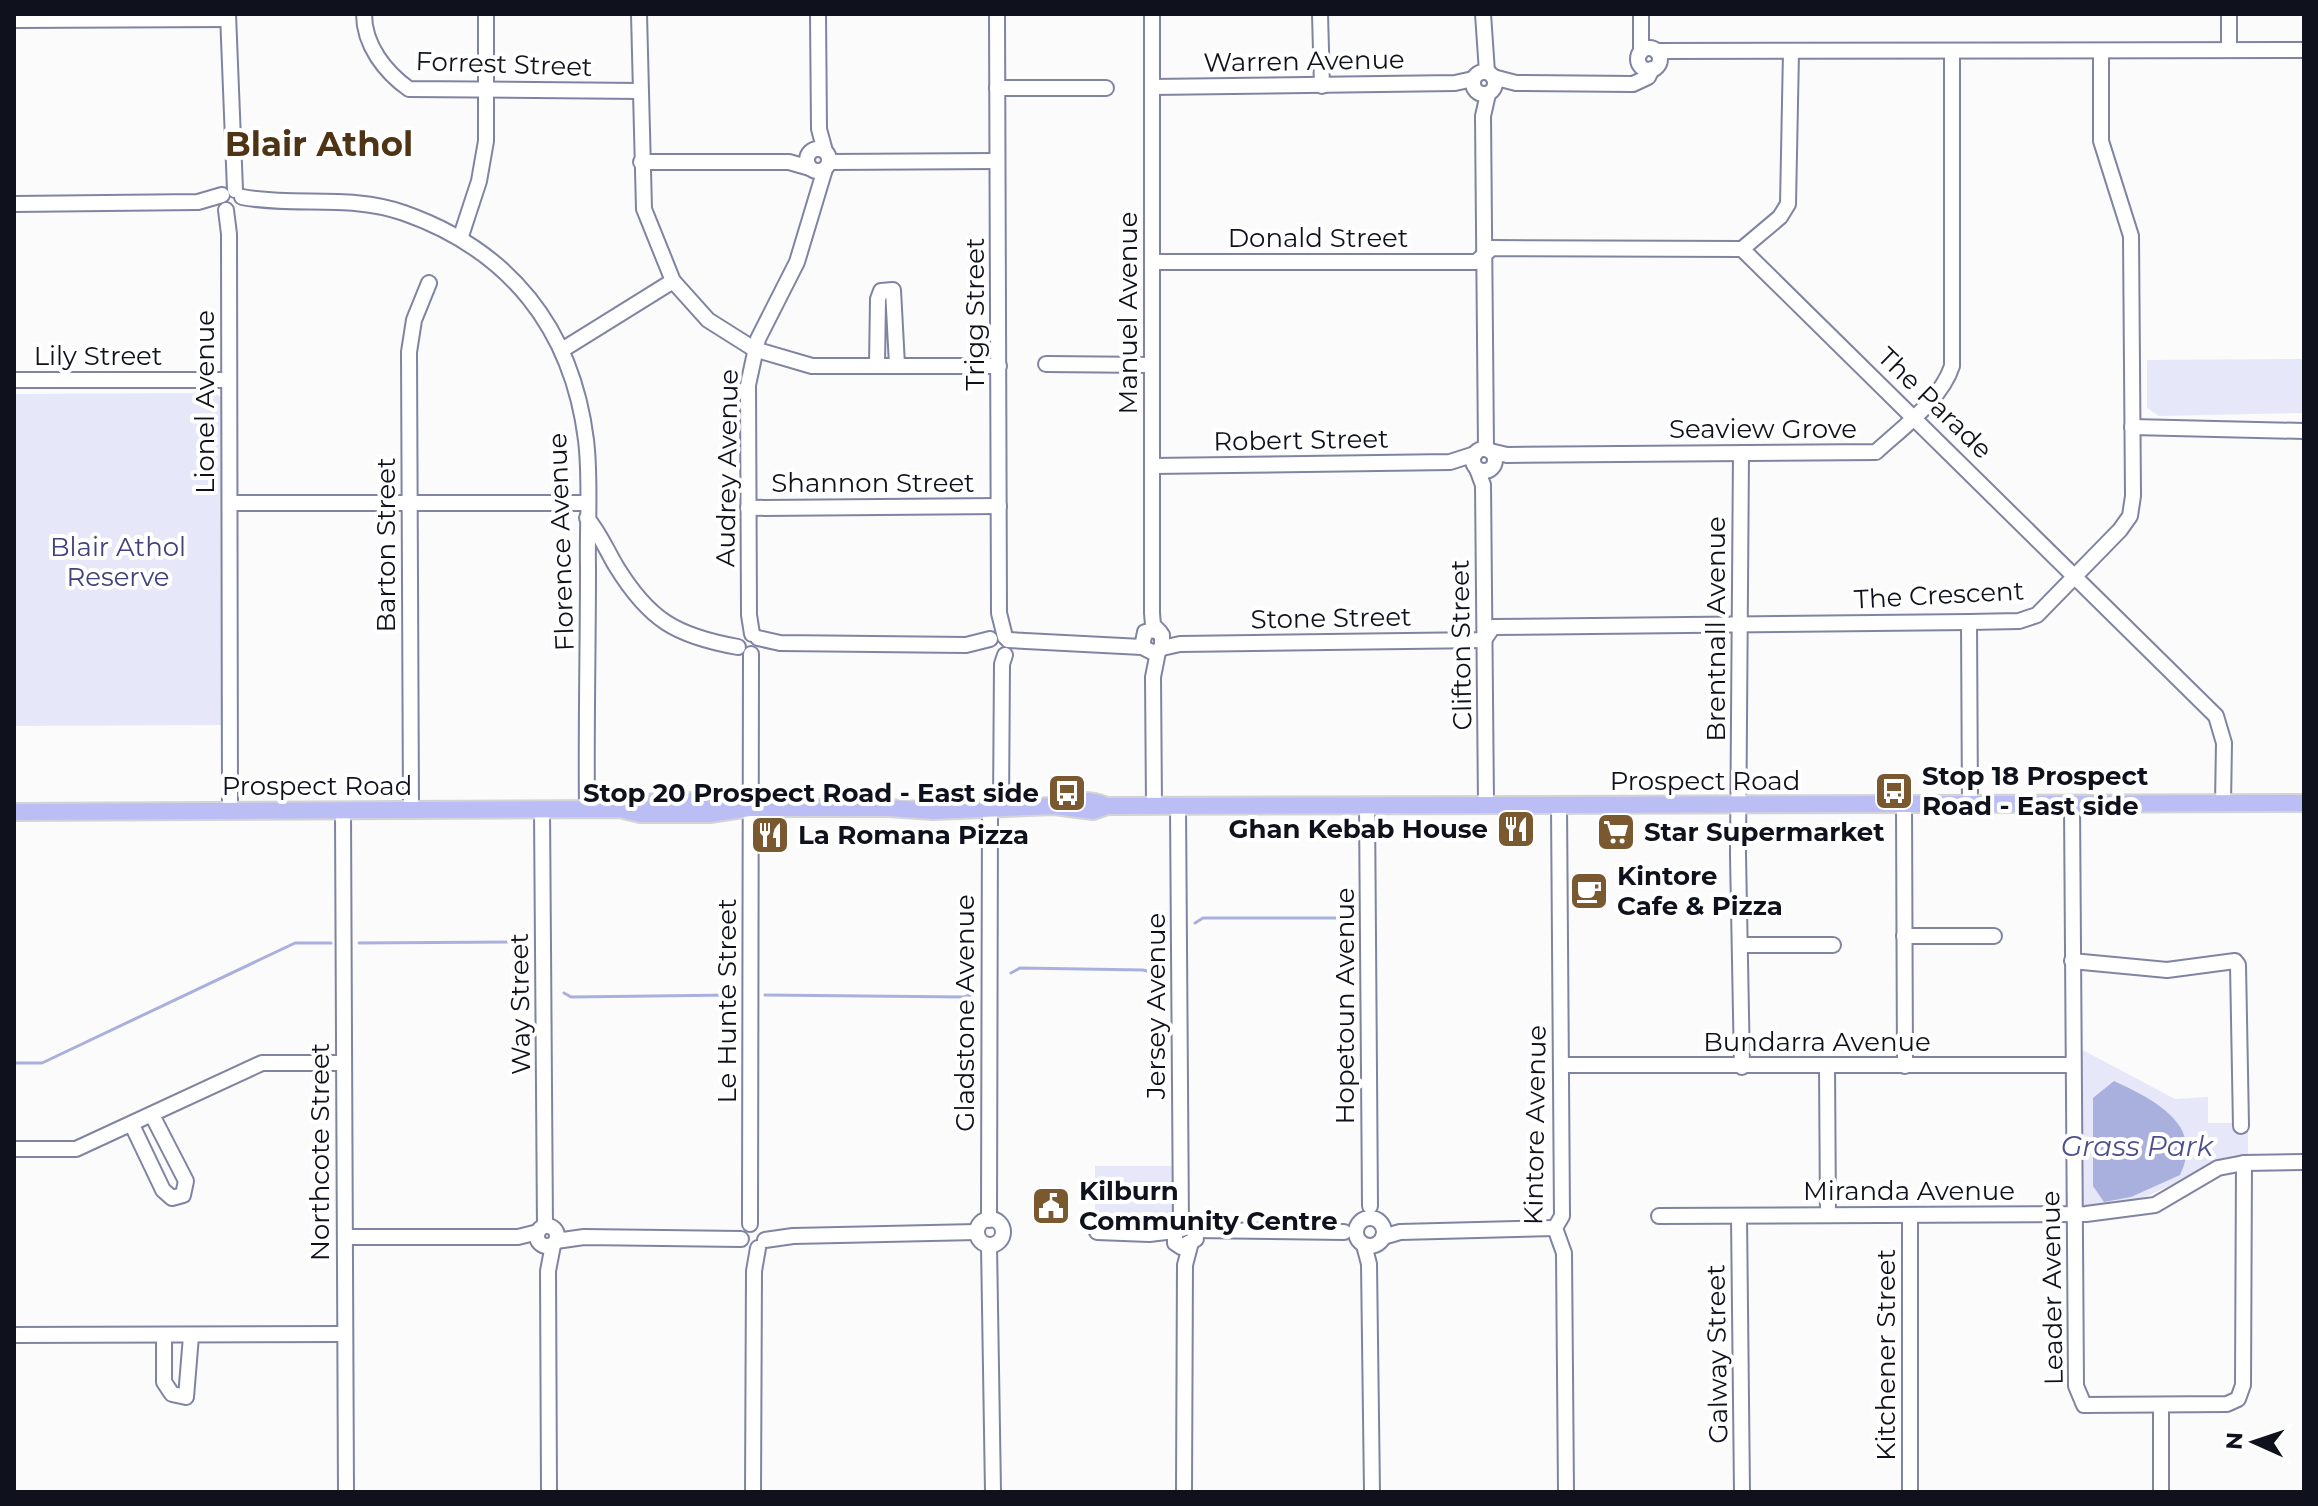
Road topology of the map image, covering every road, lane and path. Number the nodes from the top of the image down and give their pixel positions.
1 (364, 14) edge
2 (486, 14) edge
3 (639, 14) edge
4 (818, 14) edge
5 (997, 14) edge
6 (1152, 14) edge
7 (1320, 14) edge
8 (1483, 14) edge
9 (1641, 14) edge
10 (2229, 14) edge
11 (228, 16) edge
12 (54, 18) edge
13 (14, 20) edge
14 (2229, 50) junction
15 (2304, 50) edge
16 (1952, 51) junction
17 (2101, 51) junction
18 (1791, 52) junction
19 (1650, 58) junction
20 (1483, 83) junction
21 (1322, 86) junction
22 (1152, 87) junction
23 (997, 88) junction
24 (1106, 88) dead end
25 (487, 91) junction
26 (640, 91) junction
27 (819, 160) junction
28 (997, 161) junction
29 (641, 162) junction
30 (18, 201) edge
31 (231, 201) junction
32 (461, 236) junction
33 (1742, 249) junction
34 (1483, 258) junction
35 (1152, 262) junction
36 (673, 281) junction
37 (429, 283) dead end
38 (754, 349) junction
39 (562, 350) junction
40 (1046, 364) dead end
41 (877, 365) junction
42 (897, 365) junction
43 (1152, 365) junction
44 (999, 366) junction
45 (14, 380) edge
46 (229, 380) junction
47 (1915, 416) junction
48 (2132, 427) junction
49 (2301, 429) edge
50 (1741, 453) junction
51 (1483, 459) junction
52 (1152, 466) junction
53 (230, 503) junction
54 (410, 503) junction
55 (999, 506) junction
56 (748, 508) junction
57 (587, 510) junction
58 (2075, 576) junction
59 (1969, 622) junction
60 (1740, 625) junction
61 (1484, 640) junction
62 (1152, 642) junction
63 (748, 644) junction
64 (999, 645) junction
65 (2304, 803) edge
66 (1486, 804) junction
67 (1738, 804) junction
68 (1904, 804) junction
69 (1970, 804) junction
70 (2072, 804) junction
71 (2223, 804) junction
72 (1367, 805) junction
73 (1559, 805) junction
74 (1154, 806) junction
75 (1178, 806) junction
76 (995, 807) junction
77 (749, 808) junction
78 (542, 809) junction
79 (587, 809) junction
80 (411, 810) junction
81 (230, 811) junction
82 (14, 812) edge
83 (343, 812) junction
84 (1904, 936) junction
85 (1994, 936) dead end
86 (1740, 945) junction
87 (1833, 945) dead end
88 (2072, 961) junction
89 (344, 1063) junction
90 (1562, 1065) junction
91 (2073, 1065) junction
92 (1827, 1066) junction
93 (1905, 1066) junction
94 (1742, 1067) junction
95 (2225, 1108) dead end
96 (2241, 1108) junction
97 (152, 1115) junction
98 (132, 1125) junction
99 (2241, 1126) dead end
100 (14, 1149) edge
101 (2304, 1162) edge
102 (2244, 1163) junction
103 (2075, 1214) junction
104 (1828, 1215) junction
105 (1659, 1216) dead end
106 (1739, 1216) junction
107 (1910, 1217) junction
108 (989, 1220) junction
109 (1555, 1228) junction
110 (1368, 1229) junction
111 (977, 1232) junction
112 (1097, 1232) dead end
113 (547, 1236) junction
114 (753, 1236) junction
115 (1185, 1236) junction
116 (345, 1237) junction
117 (989, 1245) junction
118 (345, 1334) junction
119 (14, 1335) edge
120 (164, 1335) junction
121 (191, 1336) junction
122 (2161, 1405) junction
123 (346, 1492) edge
124 (549, 1492) edge
125 (753, 1492) edge
126 (993, 1492) edge
127 (1184, 1492) edge
128 (1372, 1492) edge
129 (1566, 1492) edge
130 (1742, 1492) edge
131 (1910, 1492) edge
132 (2161, 1492) edge

1 - 25 street, Forrest Street
2 - 25 street
3 - 26 street
4 - 27 street, Audrey Avenue
5 - 23 street, Trigg Street
6 - 22 street, Manuel Avenue
7 - 21 street
8 - 20 street, Clifton Street
9 - 19 street
10 - 14 street
11 - 12 street
11 - 31 street, Lionel Avenue
12 - 13 street
14 - 15 street
14 - 17 street
16 - 17 street
16 - 18 street
16 - 47 street, Seaview Grove
17 - 48 street, The Crescent
18 - 19 street
18 - 33 street
19 - 20 street, Warren Avenue
20 - 21 street, Warren Avenue
20 - 34 street, Clifton Street
21 - 22 street, Warren Avenue
22 - 35 street, Manuel Avenue
23 - 24 street
23 - 28 street, Trigg Street
25 - 26 street, Forrest Street
25 - 32 street
26 - 29 street
27 - 28 street
27 - 29 street
27 - 38 street, Audrey Avenue
28 - 44 street, Trigg Street
29 - 36 street
30 - 31 street, Florence Avenue
31 - 32 street, Florence Avenue
31 - 46 street, Lionel Avenue
32 - 39 street, Florence Avenue
33 - 34 street
33 - 47 street, The Parade
34 - 35 street, Donald Street
34 - 51 street, Clifton Street
35 - 43 street, Manuel Avenue
36 - 38 street
36 - 39 street
37 - 54 street, Barton Street
38 - 41 street
38 - 56 street, Audrey Avenue
39 - 57 street, Florence Avenue
40 - 43 street
41 - 42 street
41 - 42 street
42 - 44 street
43 - 52 street, Manuel Avenue
44 - 55 street, Trigg Street
45 - 46 street, Lily Street
46 - 53 street, Lionel Avenue
47 - 50 street, Seaview Grove
47 - 58 street, The Parade
48 - 49 street
48 - 58 street, The Crescent
50 - 51 street, Seaview Grove
50 - 60 street, Brentnall Avenue
51 - 52 street, Robert Street
51 - 61 street, Clifton Street
52 - 62 street, Manuel Avenue
53 - 54 street
53 - 81 street, Lionel Avenue
54 - 57 street
54 - 80 street, Barton Street
55 - 56 street, Shannon Street
55 - 64 street, Trigg Street
56 - 63 street, Audrey Avenue
57 - 63 street, Stone Street
57 - 79 street, Florence Avenue
58 - 59 street, The Crescent
58 - 71 street, The Parade
59 - 60 street, The Crescent
59 - 69 street
60 - 61 street, The Crescent
60 - 67 street, Brentnall Avenue
61 - 62 street, Stone Street
61 - 66 street, Clifton Street
62 - 64 street, Stone Street
62 - 74 street, Manuel Avenue
63 - 64 street, Stone Street
63 - 77 street, Audrey Avenue
64 - 76 street, Trigg Street
65 - 71 main road, Prospect Road
66 - 72 main road, Prospect Road
66 - 73 main road, Prospect Road
67 - 68 main road, Prospect Road
67 - 73 main road, Prospect Road
67 - 86 street, Brentnall Avenue
68 - 69 main road, Prospect Road
68 - 84 street
69 - 70 main road, Prospect Road
70 - 71 main road, Prospect Road
70 - 88 street, Leader Avenue
72 - 75 main road, Prospect Road
72 - 110 street, Hopetoun Avenue
73 - 90 street, Kintore Avenue
74 - 75 main road, Prospect Road
74 - 76 main road, Prospect Road
75 - 115 street, Jersey Avenue
76 - 77 main road, Prospect Road
76 - 108 street, Gladstone Avenue
77 - 79 main road, Prospect Road
77 - 114 street, Le Hunte Street
78 - 79 main road, Prospect Road
78 - 80 main road, Prospect Road
78 - 113 street, Way Street
80 - 83 main road, Prospect Road
81 - 82 main road, Prospect Road
81 - 83 main road, Prospect Road
83 - 89 street, Northcote Street
84 - 85 street
84 - 93 street
86 - 87 street
86 - 94 street, Brentnall Avenue
88 - 91 street, Leader Avenue
88 - 96 street
89 - 97 street
89 - 116 street, Northcote Street
90 - 94 street, Bundarra Avenue
90 - 109 street, Kintore Avenue
91 - 93 street, Bundarra Avenue
91 - 103 street, Leader Avenue
92 - 93 street, Bundarra Avenue
92 - 94 street, Bundarra Avenue
92 - 104 street
95 - 96 street
96 - 99 street
97 - 98 street
97 - 98 street
98 - 100 street
101 - 102 street, Miranda Avenue
102 - 103 street, Miranda Avenue
102 - 122 street, Leader Avenue
103 - 107 street, Miranda Avenue
103 - 122 street, Leader Avenue
104 - 106 street, Miranda Avenue
104 - 107 street, Miranda Avenue
105 - 106 street, Miranda Avenue
106 - 130 street, Galway Street
107 - 131 street, Kitchener Street
108 - 111 street
108 - 117 street
109 - 110 street
109 - 129 street, Kintore Avenue
110 - 115 street
110 - 128 street, Hopetoun Avenue
111 - 114 street
111 - 117 street
112 - 115 street
113 - 114 street
113 - 116 street
113 - 124 street, Way Street
114 - 125 street, Le Hunte Street
115 - 127 street, Jersey Avenue
116 - 118 street, Northcote Street
117 - 126 street
118 - 121 street
118 - 123 street, Northcote Street
119 - 120 street
120 - 121 street
120 - 121 street
122 - 132 street

